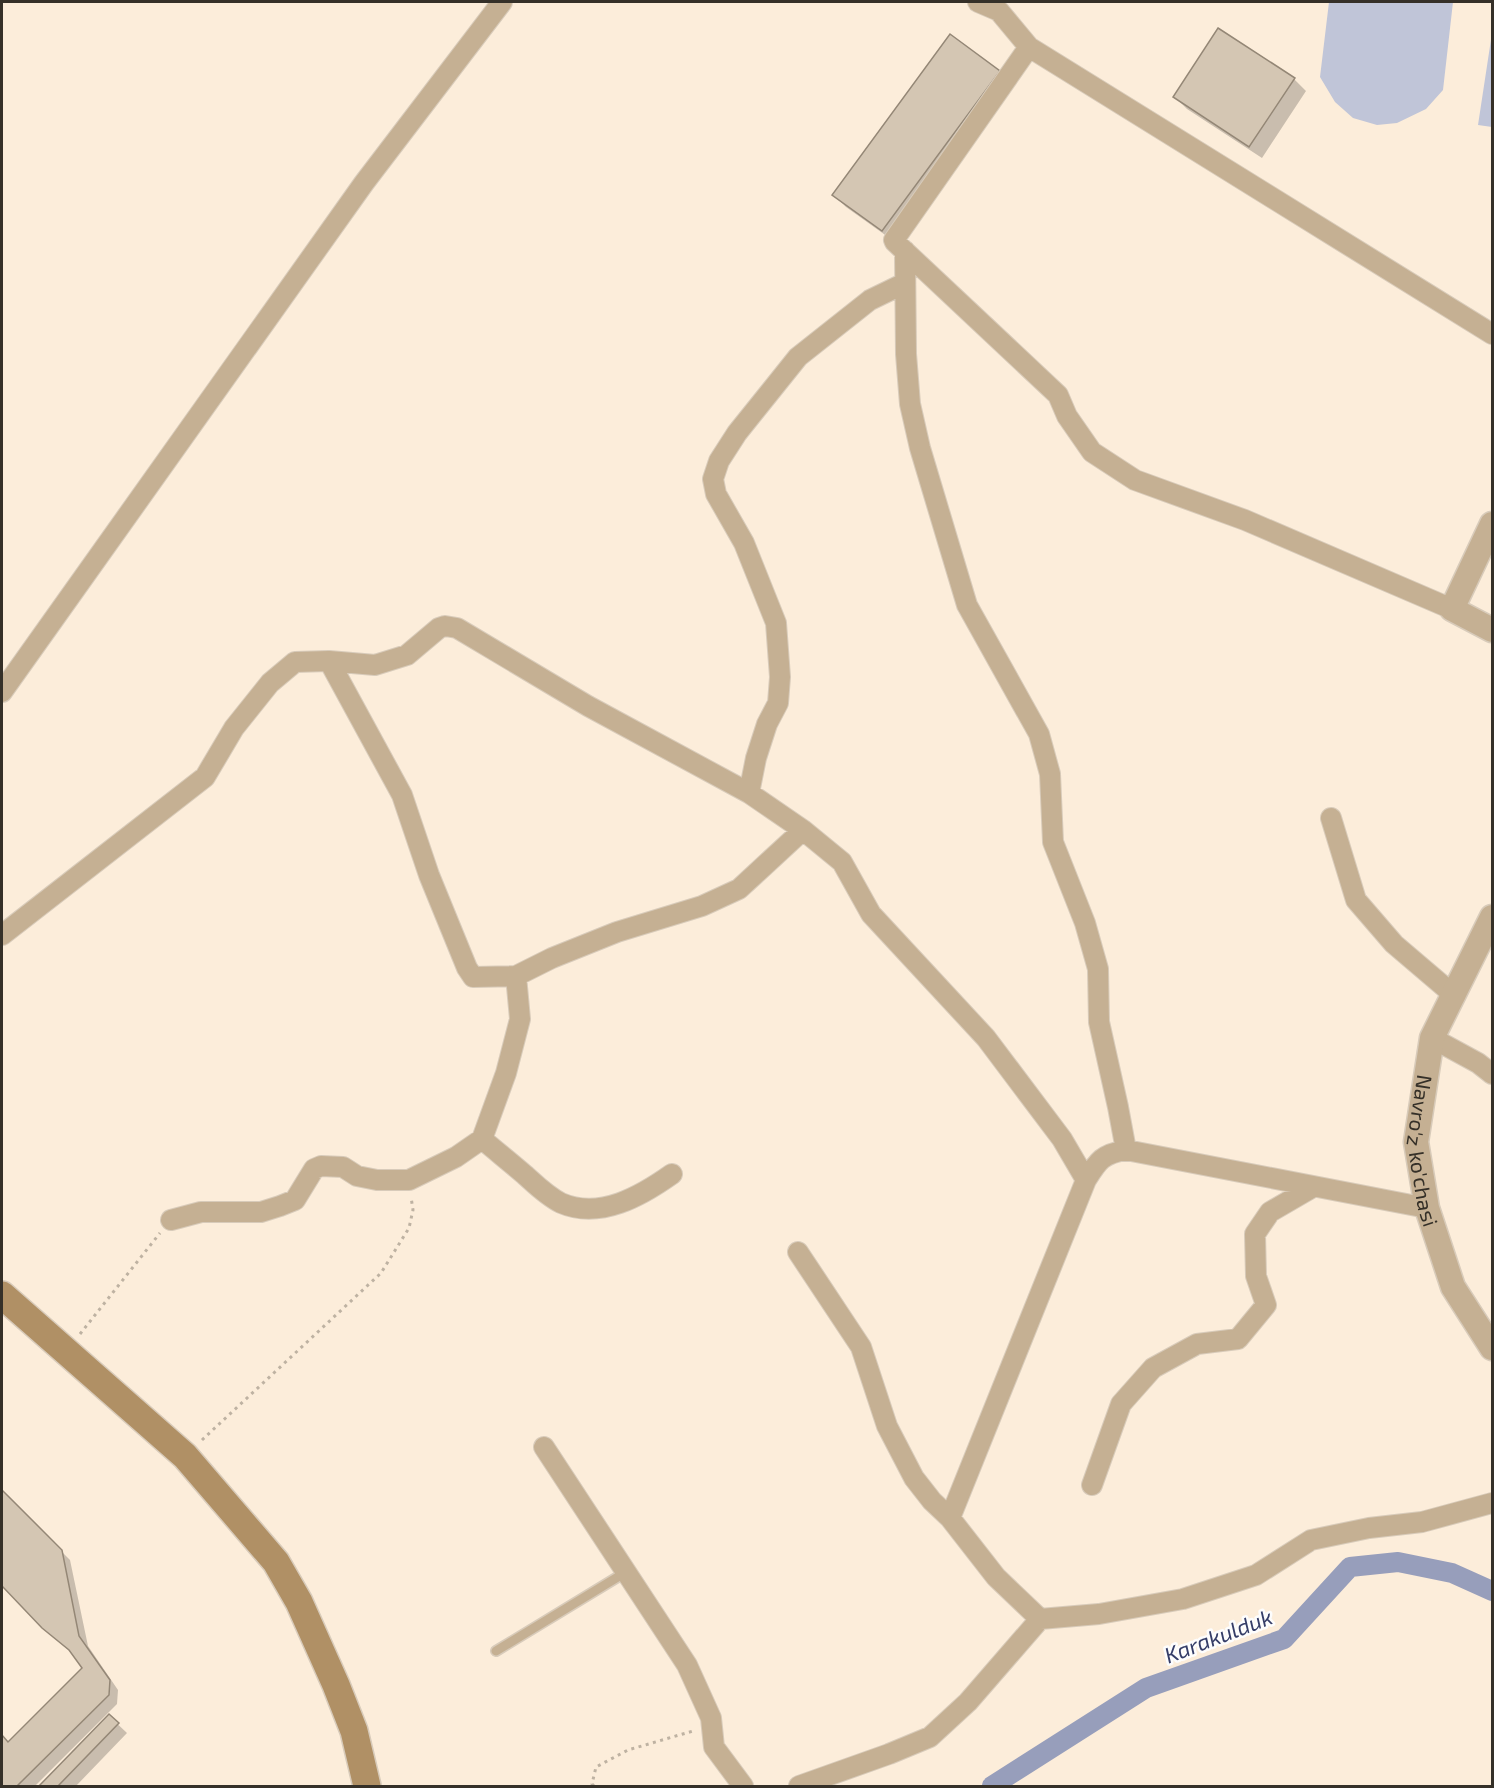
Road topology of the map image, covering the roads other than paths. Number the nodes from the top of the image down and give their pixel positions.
1 (502, 2) edge
2 (978, 2) edge
3 (1029, 47) junction
4 (905, 251) junction
5 (905, 283) junction
6 (1492, 334) edge
7 (1492, 524) edge
8 (1452, 609) junction
9 (1492, 630) edge
10 (329, 661) junction
11 (2, 692) edge
12 (749, 793) junction
13 (1331, 818) dead end
14 (803, 830) junction
15 (1492, 920) edge
16 (2, 935) edge
17 (516, 976) junction
18 (1455, 996) junction
19 (1432, 1038) junction
20 (1492, 1074) edge
21 (482, 1139) junction
22 (1126, 1150) junction
23 (672, 1174) dead end
24 (1086, 1180) junction
25 (1313, 1187) junction
26 (1427, 1208) junction
27 (171, 1220) road end
28 (798, 1252) dead end
29 (2, 1295) edge
30 (1492, 1348) edge
31 (544, 1447) dead end
32 (1092, 1485) dead end
33 (1492, 1503) edge
34 (950, 1518) junction
35 (626, 1572) junction
36 (1040, 1619) junction
37 (496, 1651) dead end
38 (367, 1786) edge
39 (743, 1786) edge
40 (799, 1786) edge

1 - 11 street
2 - 3 street
3 - 4 street
3 - 6 street
4 - 5 street
4 - 8 street
5 - 12 street
5 - 22 street
7 - 8 street
8 - 9 street
10 - 12 street
10 - 16 street
10 - 17 street
12 - 14 street
13 - 18 street
14 - 17 street
14 - 24 street
15 - 18 street, Navro'z ko'chasi
17 - 21 street
18 - 19 street, Navro'z ko'chasi
19 - 20 street
19 - 26 street, Navro'z ko'chasi
21 - 23 street
21 - 27 street
22 - 24 street
22 - 25 street
24 - 34 street
25 - 26 street
25 - 32 street
26 - 30 street, Navro'z ko'chasi
28 - 34 street
29 - 38 main road
31 - 35 street
33 - 36 street
34 - 36 street
35 - 37 lane
35 - 39 street
36 - 40 street

